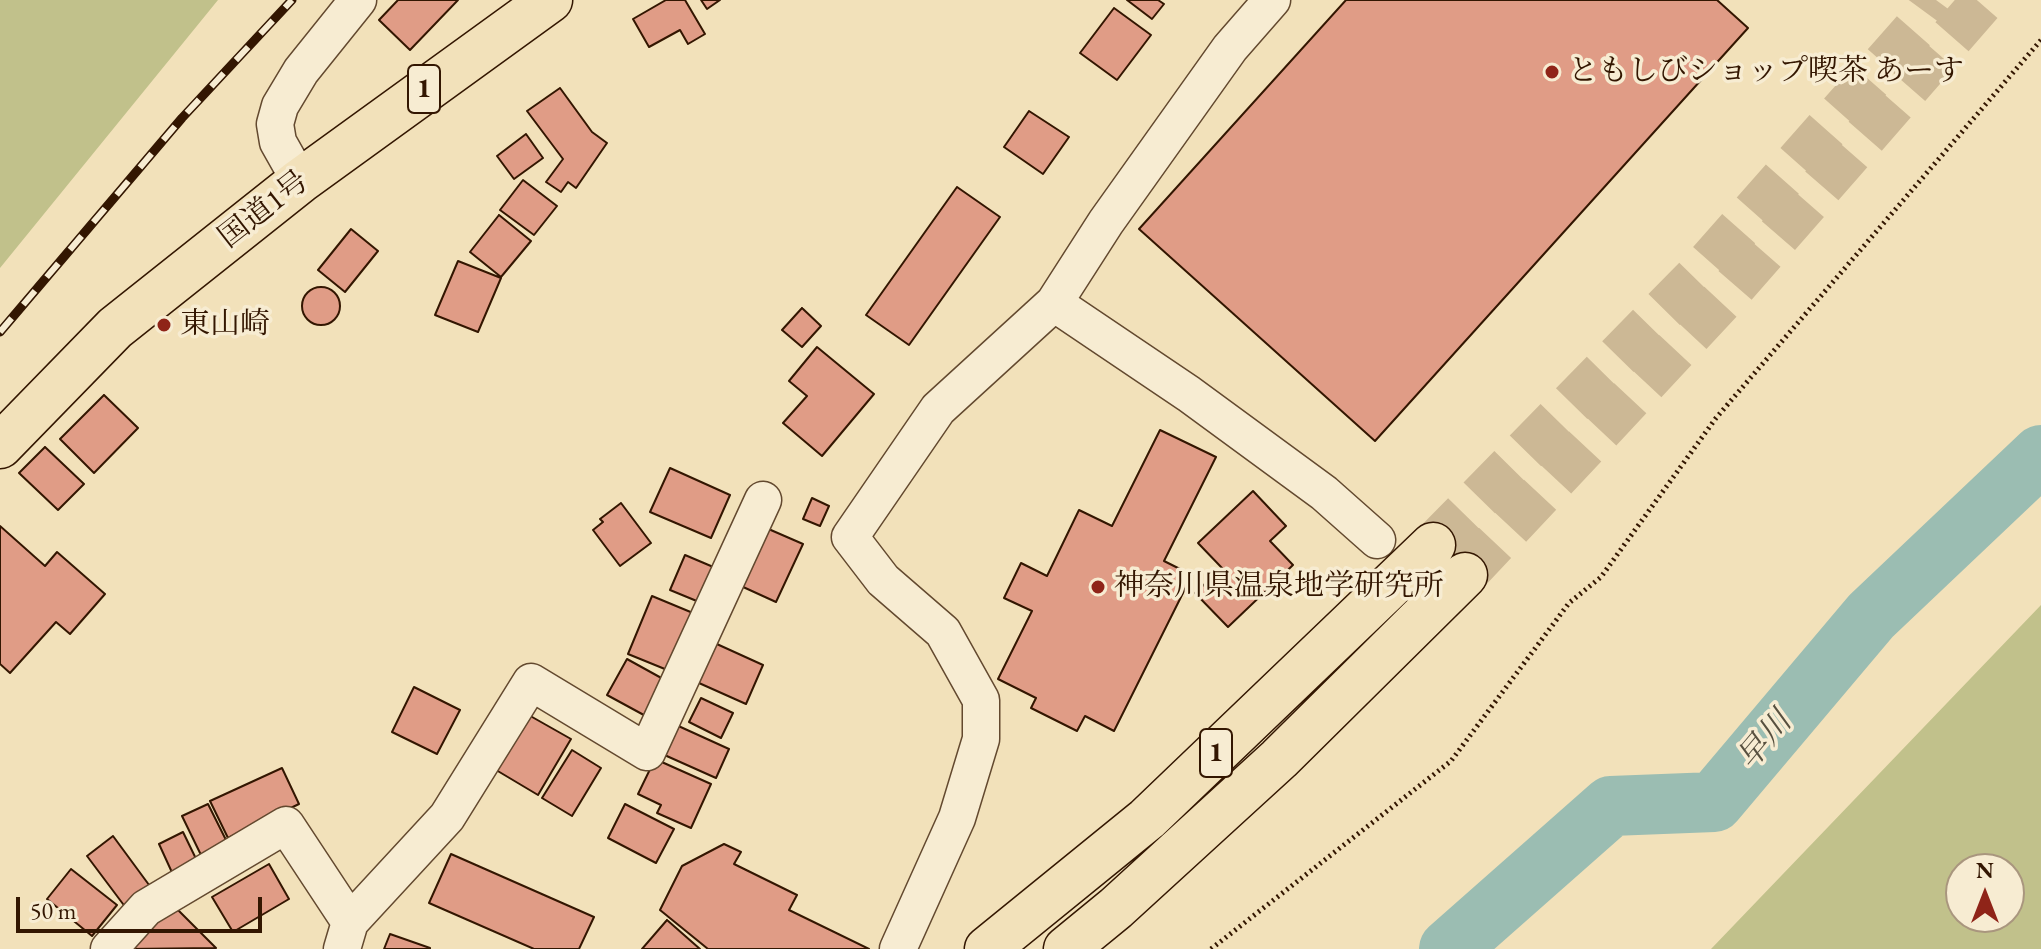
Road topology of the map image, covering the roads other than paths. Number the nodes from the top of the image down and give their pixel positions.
1 (358, 0) edge
2 (550, 0) edge
3 (1272, 0) edge
4 (300, 181) junction
5 (1054, 303) junction
6 (0, 446) edge
7 (763, 500) dead end
8 (1377, 540) dead end
9 (1433, 545) tunnel mouth
10 (1465, 575) tunnel mouth
11 (346, 936) edge
12 (109, 949) edge
13 (898, 949) edge
14 (987, 949) edge
15 (1066, 949) edge

1 - 4 street
2 - 4 highway, 国道1号 / 1
3 - 5 street
4 - 6 highway, 国道1号 / 1
5 - 8 street
5 - 13 street
7 - 11 street
9 - 14 highway, 1
10 - 15 highway, 1
11 - 12 street

